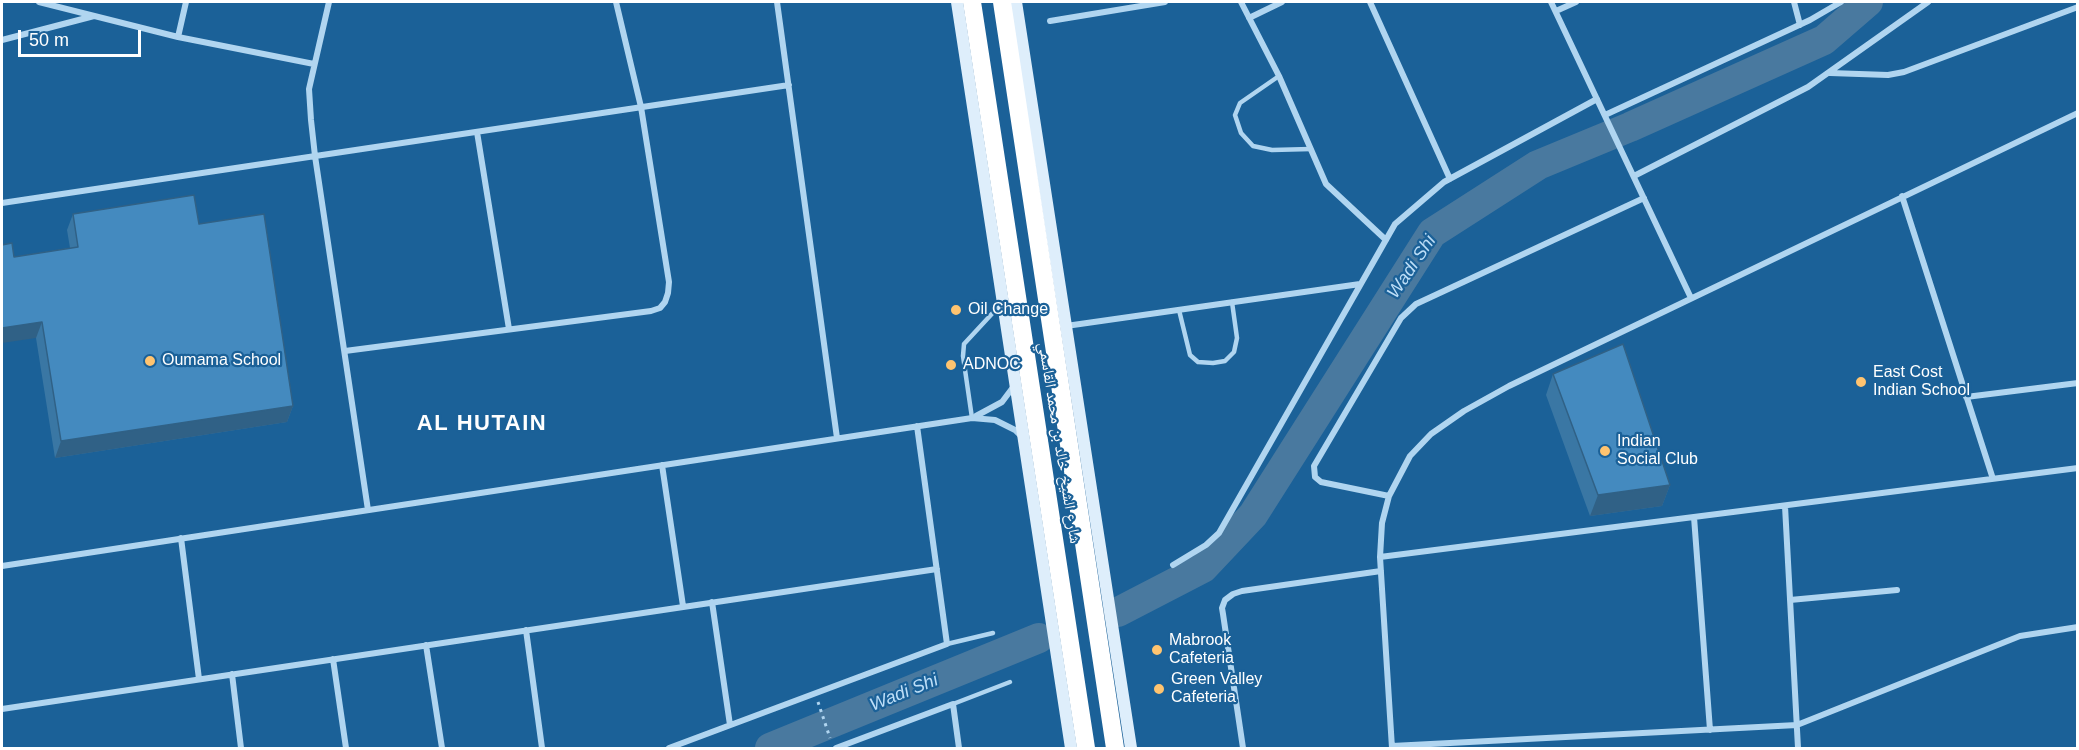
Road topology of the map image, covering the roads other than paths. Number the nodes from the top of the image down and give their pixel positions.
1 (39, 2) edge
2 (186, 2) edge
3 (329, 2) edge
4 (616, 2) edge
5 (777, 2) edge
6 (957, 2) edge
7 (972, 2) edge
8 (1002, 2) edge
9 (1016, 2) edge
10 (1164, 2) edge
11 (1241, 2) edge
12 (1282, 2) edge
13 (1370, 2) edge
14 (1551, 2) edge
15 (1576, 2) edge
16 (1794, 2) edge
17 (1841, 2) edge
18 (1928, 2) edge
19 (2078, 7) edge
20 (1556, 11) junction
21 (97, 15) junction
22 (1249, 18) junction
23 (1050, 21) dead end
24 (1800, 25) junction
25 (178, 37) junction
26 (2, 40) edge
27 (314, 64) junction
28 (1829, 73) junction
29 (1279, 76) junction
30 (789, 85) junction
31 (1597, 99) junction
32 (641, 107) junction
33 (2078, 113) edge
34 (1605, 115) junction
35 (477, 132) junction
36 (1311, 149) junction
37 (315, 156) junction
38 (989, 162) junction
39 (1634, 176) junction
40 (1450, 178) junction
41 (1902, 196) junction
42 (1644, 198) junction
43 (2, 203) edge
44 (1386, 240) junction
45 (1360, 284) junction
46 (1691, 298) junction
47 (1232, 302) junction
48 (1003, 303) junction
49 (1179, 310) junction
50 (1066, 326) junction
51 (509, 329) junction
52 (345, 351) junction
53 (2078, 383) edge
54 (1015, 384) junction
55 (1966, 397) junction
56 (972, 418) junction
57 (1073, 419) junction
58 (917, 426) junction
59 (837, 438) junction
60 (1024, 438) junction
61 (662, 465) junction
62 (2078, 468) edge
63 (1993, 479) junction
64 (1389, 496) junction
65 (1785, 506) junction
66 (369, 510) junction
67 (1694, 517) junction
68 (181, 538) junction
69 (1048, 548) junction
70 (1380, 557) junction
71 (1173, 565) dead end
72 (2, 566) edge
73 (937, 569) junction
74 (1381, 570) junction
75 (1897, 590) dead end
76 (1790, 600) junction
77 (712, 602) junction
78 (683, 606) junction
79 (2078, 627) edge
80 (526, 630) junction
81 (993, 633) dead end
82 (947, 644) junction
83 (426, 645) junction
84 (333, 659) junction
85 (232, 674) junction
86 (199, 679) junction
87 (1010, 682) dead end
88 (953, 704) junction
89 (2, 708) edge
90 (730, 725) junction
91 (1797, 725) junction
92 (1710, 730) junction
93 (242, 748) edge
94 (346, 748) edge
95 (442, 748) edge
96 (542, 748) edge
97 (669, 748) edge
98 (836, 748) edge
99 (959, 748) edge
100 (1071, 748) edge
101 (1086, 748) edge
102 (1115, 748) edge
103 (1131, 748) edge
104 (1243, 748) edge
105 (1392, 748) edge
106 (1798, 748) edge

1 - 21 street
2 - 25 street
3 - 27 street
4 - 32 street
5 - 30 street
6 - 38 street
7 - 38 highway, شارع الشيخ خالد بن محمد القاسمي
8 - 57 highway, شارع الشيخ خالد بن محمد القاسمي
9 - 50 street
10 - 23 street
11 - 22 street
12 - 22 street
13 - 40 street
14 - 20 street
15 - 20 street
16 - 24 street
17 - 24 street
18 - 28 street
19 - 28 street
20 - 31 street
21 - 25 street
21 - 26 street
22 - 29 street
24 - 34 street
25 - 27 street
27 - 37 street
28 - 39 street
29 - 36 street
29 - 36 lane
30 - 32 street
30 - 59 street
31 - 34 street
31 - 40 street
32 - 35 street
32 - 51 street
33 - 41 street
34 - 39 street
35 - 37 street
35 - 51 street
36 - 44 street
37 - 43 street
37 - 52 street
38 - 48 street
38 - 69 highway, شارع الشيخ خالد بن محمد القاسمي
39 - 42 street
40 - 44 street
41 - 46 street
41 - 55 street
42 - 46 street
42 - 64 street
44 - 45 street
45 - 47 street
45 - 71 street
46 - 64 street
47 - 49 street
47 - 49 lane
48 - 54 street
48 - 56 lane
49 - 50 street
50 - 57 street
51 - 52 street
52 - 66 street
53 - 55 street
54 - 56 street
54 - 60 street
55 - 63 street
56 - 58 street
56 - 60 street
57 - 102 highway, شارع الشيخ خالد بن محمد القاسمي
57 - 103 street
58 - 59 street
58 - 73 street
59 - 61 street
60 - 69 street
61 - 66 street
61 - 78 street
62 - 63 street
63 - 65 street
64 - 70 street
65 - 67 street
65 - 76 street
66 - 68 street
67 - 70 street
67 - 92 street
68 - 72 street
68 - 86 street
69 - 100 street
69 - 101 highway, شارع الشيخ خالد بن محمد القاسمي
70 - 74 street
73 - 77 street
73 - 82 street
74 - 104 street
74 - 105 street
75 - 76 street
76 - 91 street
77 - 78 street
77 - 90 street
78 - 80 street
79 - 91 street
80 - 83 street
80 - 96 street
81 - 82 lane
82 - 90 street
83 - 84 street
83 - 95 street
84 - 85 street
84 - 94 street
85 - 86 street
85 - 93 street
86 - 89 street
87 - 88 lane
88 - 98 street
88 - 99 street
90 - 97 street
91 - 92 street
91 - 106 street
92 - 105 street

